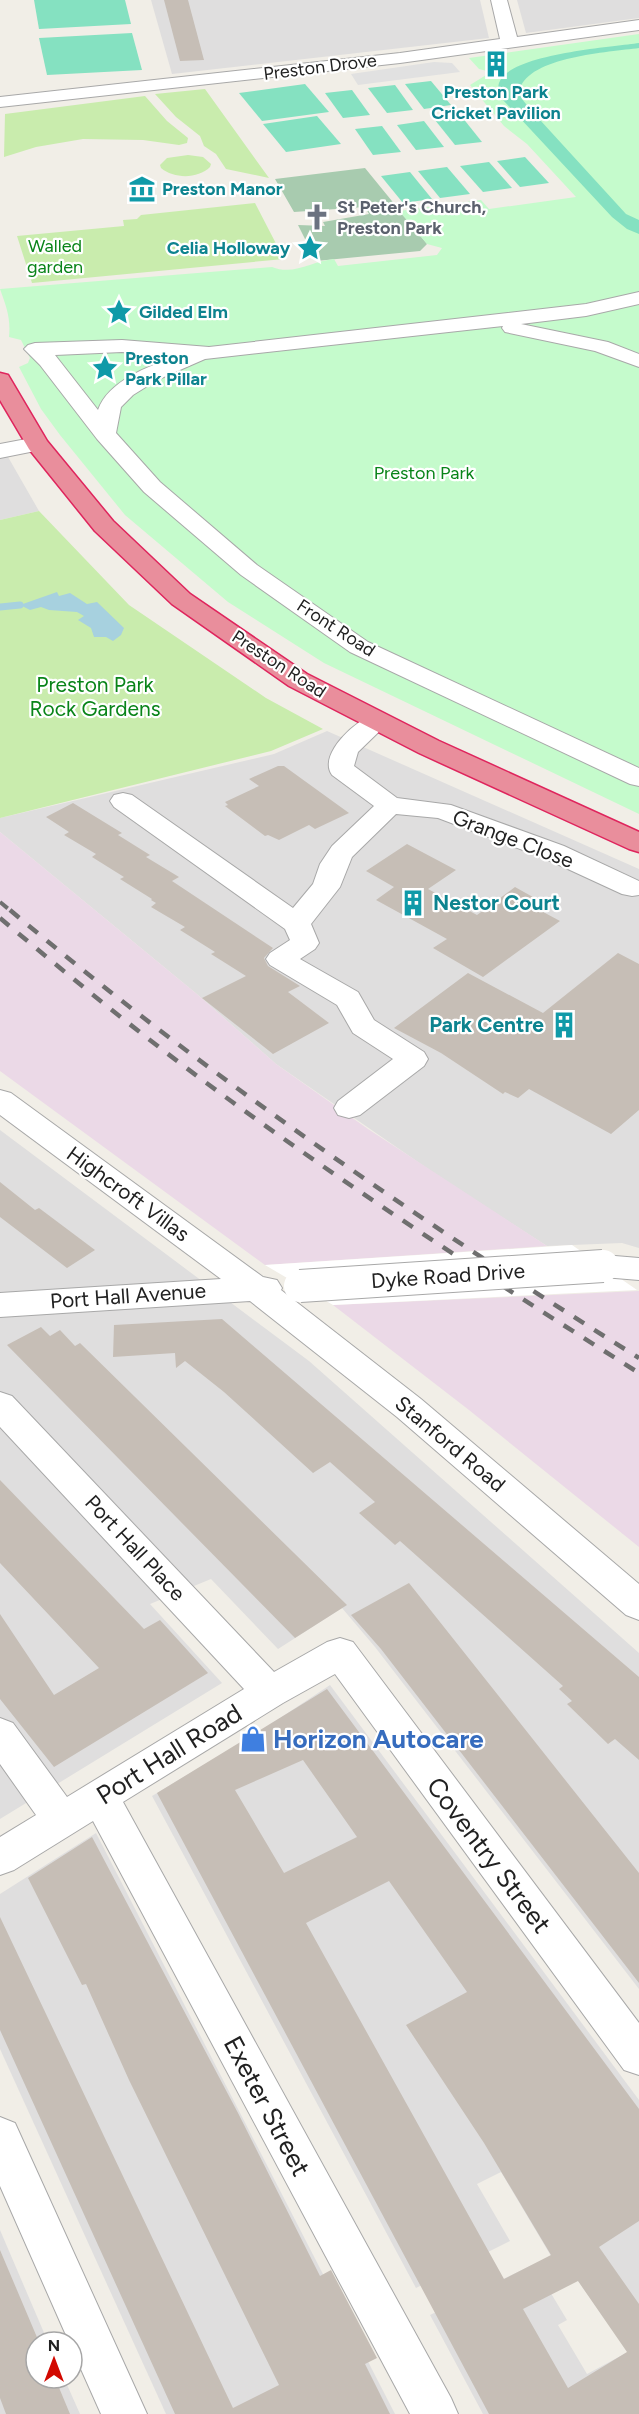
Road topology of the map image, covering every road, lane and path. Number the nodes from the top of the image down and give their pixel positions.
1 (499, 0) edge
2 (639, 25) edge
3 (510, 43) junction
4 (0, 102) edge
5 (639, 298) edge
6 (499, 320) junction
7 (209, 353) junction
8 (639, 360) edge
9 (0, 380) edge
10 (105, 434) junction
11 (37, 444) junction
12 (0, 451) edge
13 (377, 721) junction
14 (639, 778) edge
15 (123, 801) dead end
16 (390, 806) junction
17 (639, 843) edge
18 (632, 888) dead end
19 (297, 924) junction
20 (0, 1100) edge
21 (349, 1108) dead end
22 (639, 1269) edge
23 (257, 1288) junction
24 (0, 1305) edge
25 (0, 1405) edge
26 (639, 1605) edge
27 (340, 1653) joint
28 (270, 1692) junction
29 (0, 1734) edge
30 (100, 1797) junction
31 (61, 1819) junction
32 (0, 1858) edge
33 (639, 2056) edge
34 (0, 2137) edge
35 (124, 2414) edge
36 (435, 2414) edge

1 - 3 street
2 - 3 street, Preston Drove
3 - 4 street, Preston Drove
5 - 6 street, Front Road
6 - 7 street, Front Road
6 - 8 street
7 - 10 street, Front Road
7 - 10 street, Front Road
9 - 11 highway, Preston Road
10 - 14 street, Front Road
11 - 12 street
11 - 13 highway, Preston Road
13 - 16 street
13 - 17 highway, Preston Road
15 - 19 street
16 - 18 street, Grange Close
16 - 19 street
19 - 21 street
20 - 23 street, Highcroft Villas
22 - 23 street, Dyke Road Drive, bridge
23 - 24 street, Port Hall Avenue
23 - 26 street, Stanford Road
25 - 28 street, Port Hall Place
27 - 28 street, Port Hall Road
27 - 33 street, Coventry Street
28 - 30 street, Port Hall Road
29 - 31 street
30 - 31 street, Port Hall Road
30 - 36 street, Exeter Street
31 - 32 street, Port Hall Road
34 - 35 street

